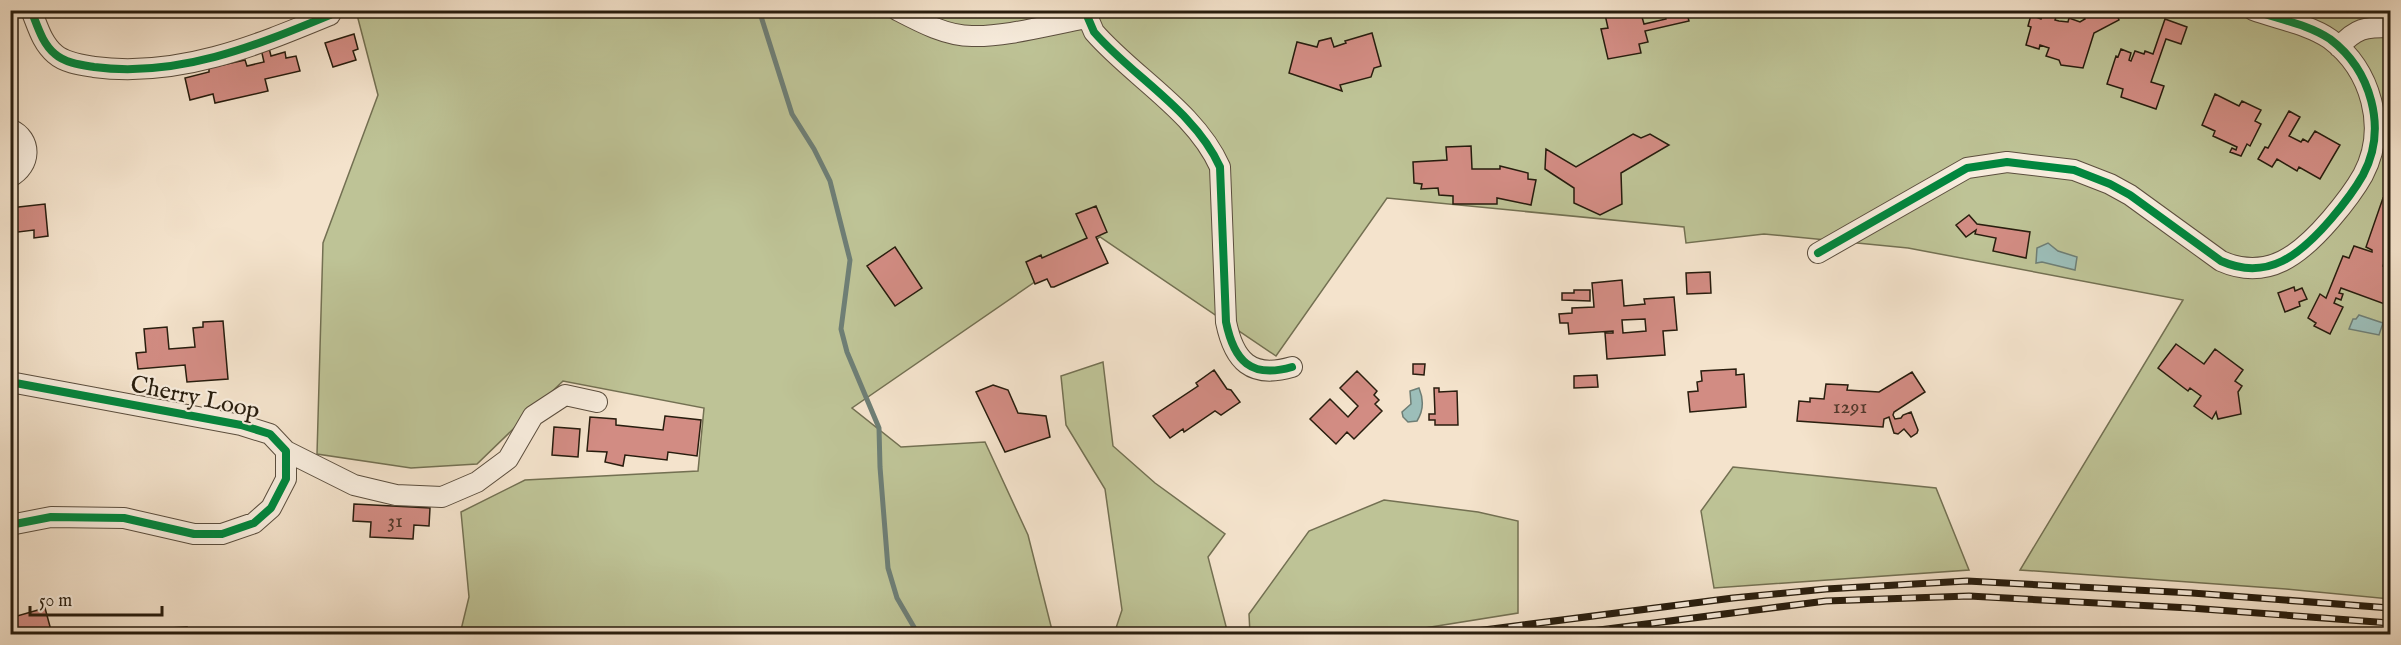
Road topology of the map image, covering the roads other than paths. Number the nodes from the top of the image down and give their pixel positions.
1 (31, 10) edge
2 (897, 10) edge
3 (2253, 10) edge
4 (1088, 14) edge
5 (330, 15) dead end
6 (2391, 27) edge
7 (2339, 47) junction
8 (10, 129) edge
9 (10, 177) edge
10 (1818, 253) dead end
11 (1292, 367) dead end
12 (10, 381) edge
13 (597, 402) dead end
14 (286, 452) junction
15 (10, 525) edge

1 - 5 street
2 - 4 street
3 - 7 street
4 - 11 street
6 - 7 street
7 - 10 street
8 - 9 street
12 - 14 street, Cherry Loop
13 - 14 street, Cherry Loop
14 - 15 street

